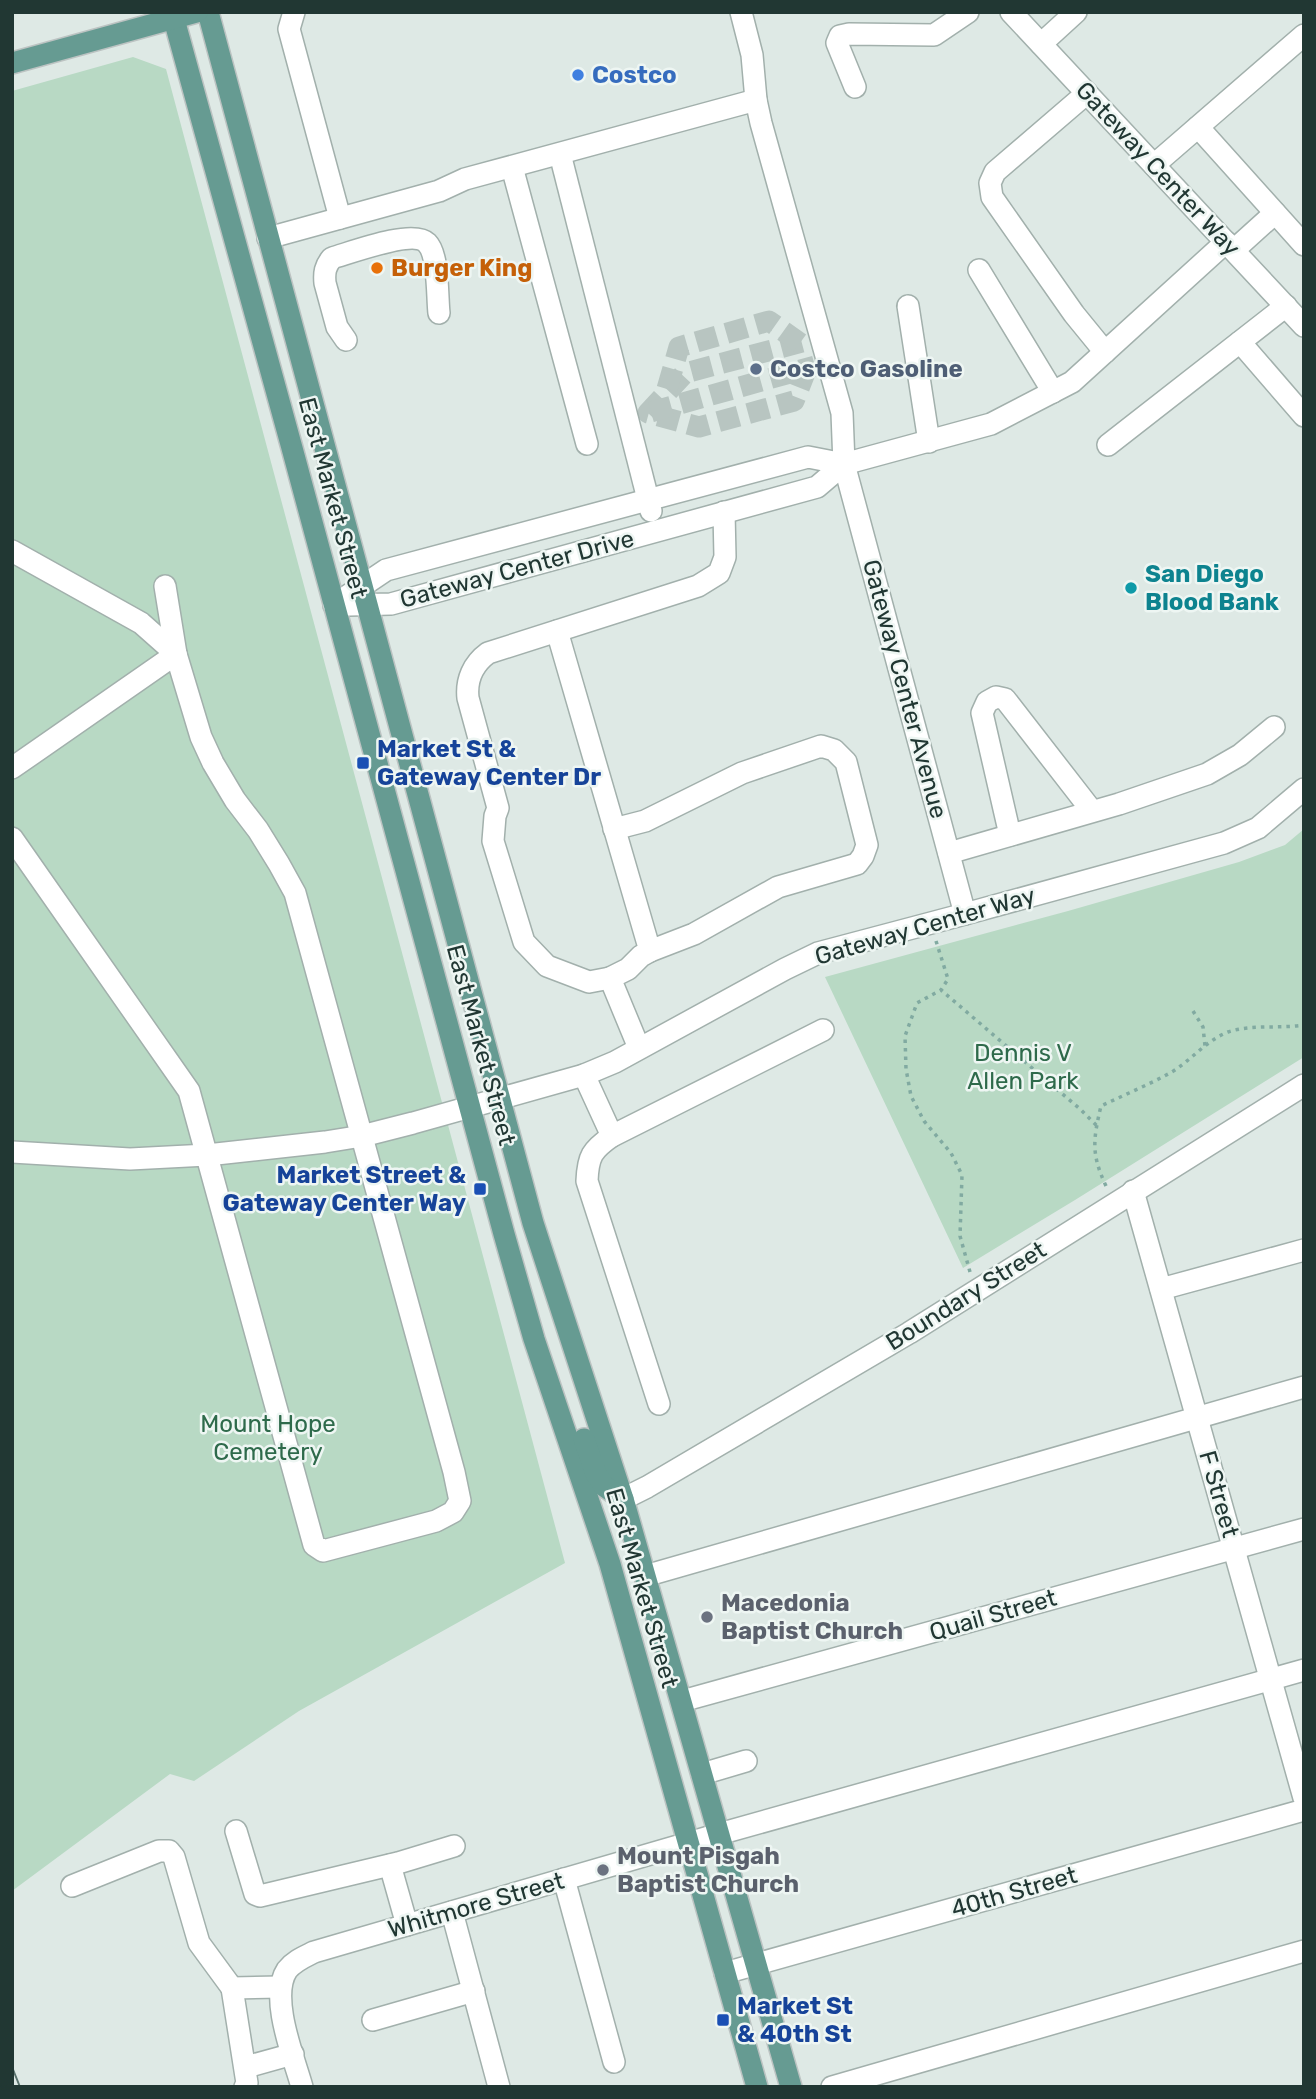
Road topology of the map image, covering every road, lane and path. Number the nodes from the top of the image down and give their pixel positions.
1 (197, 12) edge
2 (208, 12) edge
3 (294, 12) edge
4 (741, 12) edge
5 (968, 12) edge
6 (1011, 12) edge
7 (1076, 12) edge
8 (173, 15) edge
9 (1304, 35) edge
10 (1041, 44) junction
11 (12, 63) edge
12 (855, 87) dead end
13 (1087, 93) junction
14 (756, 100) junction
15 (1198, 127) junction
16 (560, 154) junction
17 (1154, 165) junction
18 (512, 167) junction
19 (1275, 213) junction
20 (340, 218) junction
21 (268, 238) junction
22 (1304, 245) edge
23 (1230, 246) junction
24 (979, 270) dead end
25 (908, 306) dead end
26 (1286, 306) junction
27 (439, 313) dead end
28 (1304, 326) edge
29 (346, 340) dead end
30 (1240, 342) junction
31 (1105, 352) junction
32 (1053, 392) junction
33 (1304, 416) edge
34 (929, 442) junction
35 (587, 444) dead end
36 (1108, 445) dead end
37 (844, 464) junction
38 (649, 500) junction
39 (724, 512) junction
40 (656, 530) junction
41 (12, 551) edge
42 (165, 586) dead end
43 (364, 595) junction
44 (334, 605) junction
45 (557, 631) junction
46 (176, 654) junction
47 (1274, 727) dead end
48 (12, 768) edge
49 (1304, 789) edge
50 (1092, 811) junction
51 (614, 829) junction
52 (1010, 835) junction
53 (12, 838) edge
54 (949, 853) junction
55 (965, 915) junction
56 (931, 923) junction
57 (650, 951) junction
58 (610, 978) junction
59 (941, 990) junction
60 (1193, 1011) dead end
61 (1304, 1025) edge
62 (823, 1030) dead end
63 (1205, 1046) junction
64 (639, 1048) junction
65 (584, 1075) junction
66 (1304, 1085) edge
67 (500, 1100) junction
68 (471, 1108) junction
69 (1097, 1126) junction
70 (362, 1136) junction
71 (612, 1136) junction
72 (12, 1152) edge
73 (207, 1155) junction
74 (1133, 1191) junction
75 (1114, 1204) junction
76 (1304, 1250) edge
77 (515, 1273) junction
78 (1161, 1289) junction
79 (977, 1290) junction
80 (1304, 1387) edge
81 (659, 1404) dead end
82 (1197, 1417) junction
83 (623, 1499) junction
84 (1304, 1529) edge
85 (1234, 1548) junction
86 (645, 1576) junction
87 (1304, 1670) edge
88 (1270, 1679) junction
89 (682, 1701) junction
90 (746, 1762) dead end
91 (702, 1774) junction
92 (1304, 1798) edge
93 (1304, 1810) edge
94 (236, 1831) dead end
95 (719, 1834) junction
96 (688, 1843) junction
97 (454, 1846) dead end
98 (390, 1865) junction
99 (564, 1879) junction
100 (72, 1886) dead end
101 (452, 1912) junction
102 (407, 1925) junction
103 (1304, 1951) edge
104 (757, 1965) junction
105 (725, 1973) junction
106 (232, 1987) junction
107 (281, 1987) junction
108 (474, 1991) junction
109 (373, 2020) dead end
110 (293, 2054) junction
111 (614, 2062) dead end
112 (245, 2077) edge
113 (302, 2087) edge
114 (499, 2087) edge
115 (757, 2087) edge
116 (791, 2087) edge
117 (832, 2087) edge

1 - 8 main road
2 - 21 main road, East Market Street
3 - 20 street
4 - 14 street, Gateway Center Avenue
5 - 12 street
6 - 10 street, Gateway Center Way
7 - 10 street
8 - 11 main road
8 - 44 main road, East Market Street
9 - 15 street
10 - 13 street, Gateway Center Way
13 - 17 street, Gateway Center Way
13 - 31 street
14 - 16 street
14 - 37 street, Gateway Center Avenue
15 - 17 street
15 - 19 street
16 - 18 street
16 - 38 street
17 - 23 street, Gateway Center Way
18 - 20 street
18 - 35 street
19 - 22 street
19 - 23 street, Gateway Center Drive
20 - 21 street
21 - 43 main road, East Market Street
23 - 26 street, Gateway Center Way
23 - 31 street, Gateway Center Drive
24 - 32 street
25 - 34 street
26 - 28 street, Gateway Center Way
26 - 30 street
27 - 29 street
30 - 33 street
30 - 36 street
31 - 32 street, Gateway Center Drive
32 - 34 street, Gateway Center Drive
34 - 37 street, Gateway Center Drive
37 - 38 street, Gateway Center Drive
37 - 39 street, Gateway Center Drive
37 - 54 street, Gateway Center Avenue
38 - 40 street
38 - 43 street, Gateway Center Drive
39 - 40 street, Gateway Center Drive
39 - 45 street
40 - 43 street, Gateway Center Drive
41 - 46 street
42 - 46 street
43 - 44 street, Gateway Center Drive
43 - 67 main road, East Market Street
44 - 68 main road, East Market Street
45 - 51 street
45 - 58 street
46 - 48 street
46 - 70 street
47 - 50 street
49 - 55 street, Gateway Center Way
50 - 52 street
50 - 52 street
51 - 57 street
51 - 57 street
52 - 54 street
53 - 73 street
54 - 55 street, Gateway Center Avenue
55 - 56 street, Gateway Center Way
56 - 59 path
56 - 64 street, Gateway Center Way
57 - 58 street
58 - 64 street
59 - 69 path
59 - 79 path
60 - 63 path
61 - 63 path
62 - 71 street
63 - 69 path
64 - 65 street, Gateway Center Way
65 - 67 street, Gateway Center Way
65 - 71 street
66 - 74 street, Boundary Street
67 - 68 street, Gateway Center Way
67 - 83 main road, East Market Street
68 - 70 street, Gateway Center Way
68 - 77 main road, East Market Street
69 - 75 path
70 - 73 street, Gateway Center Way
70 - 73 street
71 - 81 street
72 - 73 street, Gateway Center Way
74 - 75 street, Boundary Street
74 - 78 street, F Street
75 - 79 street, Boundary Street
76 - 78 street
77 - 83 main road
77 - 96 main road, East Market Street
78 - 82 street, F Street
79 - 83 street, Boundary Street
80 - 82 street
82 - 85 street, F Street
82 - 86 street
83 - 86 main road, East Market Street
84 - 85 street, Quail Street
85 - 88 street, F Street
85 - 89 street, Quail Street
86 - 89 main road, East Market Street
87 - 88 street, Whitmore Street
88 - 92 street, F Street
88 - 95 street, Whitmore Street
89 - 91 main road, East Market Street
90 - 91 street
91 - 95 main road, East Market Street
93 - 104 street, 40th Street
94 - 98 street
95 - 96 street, Whitmore Street
95 - 104 main road, East Market Street
96 - 99 street, Whitmore Street
96 - 105 main road, East Market Street
97 - 98 street
98 - 102 street
99 - 101 street, Whitmore Street
99 - 111 street
100 - 106 street
101 - 102 street, Whitmore Street
101 - 108 street
102 - 107 street, Whitmore Street
103 - 117 street
104 - 105 street, 40th Street
104 - 116 main road, East Market Street
105 - 115 main road, East Market Street
106 - 107 street
106 - 112 street
107 - 110 street
108 - 109 street
108 - 114 street
110 - 112 street
110 - 113 street

